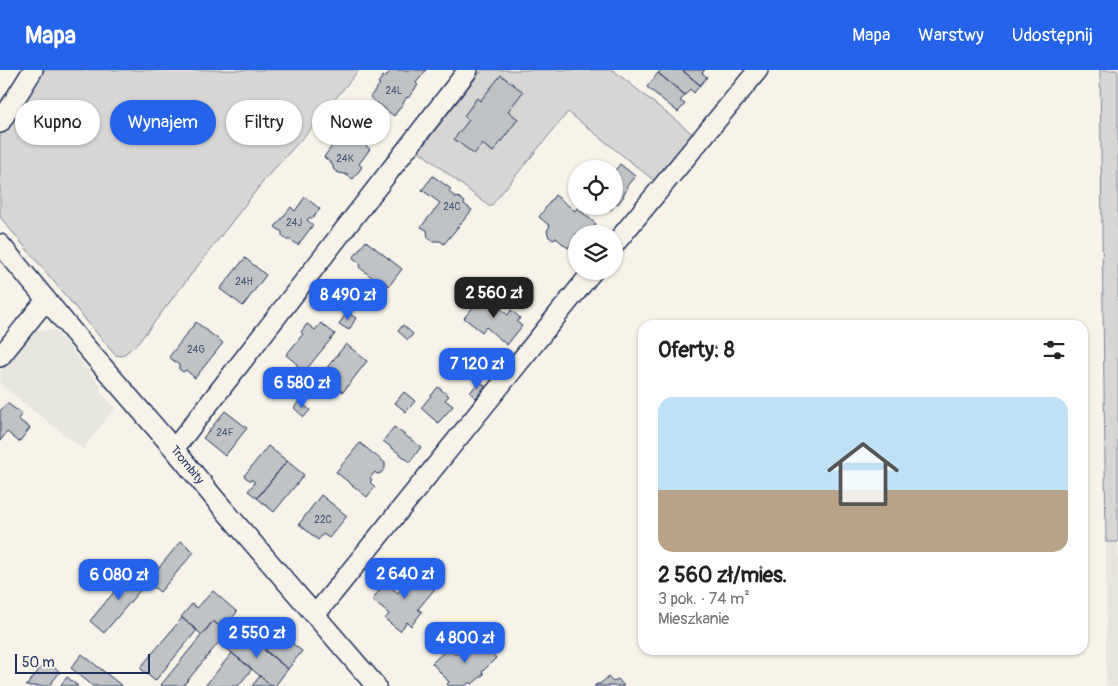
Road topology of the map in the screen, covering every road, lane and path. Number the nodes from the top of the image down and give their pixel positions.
1 (33, 70) edge
2 (468, 70) edge
3 (758, 70) edge
4 (0, 123) edge
5 (623, 234) edge
6 (0, 244) edge
7 (586, 280) edge
8 (46, 300) junction
9 (0, 357) edge
10 (174, 449) junction
11 (315, 615) junction
12 (376, 686) edge

1 - 4 street
2 - 10 street
3 - 5 street
6 - 8 street, Trombity
7 - 11 street
8 - 9 street
8 - 10 street, Trombity
10 - 11 street, Trombity
11 - 12 street, Trombity

